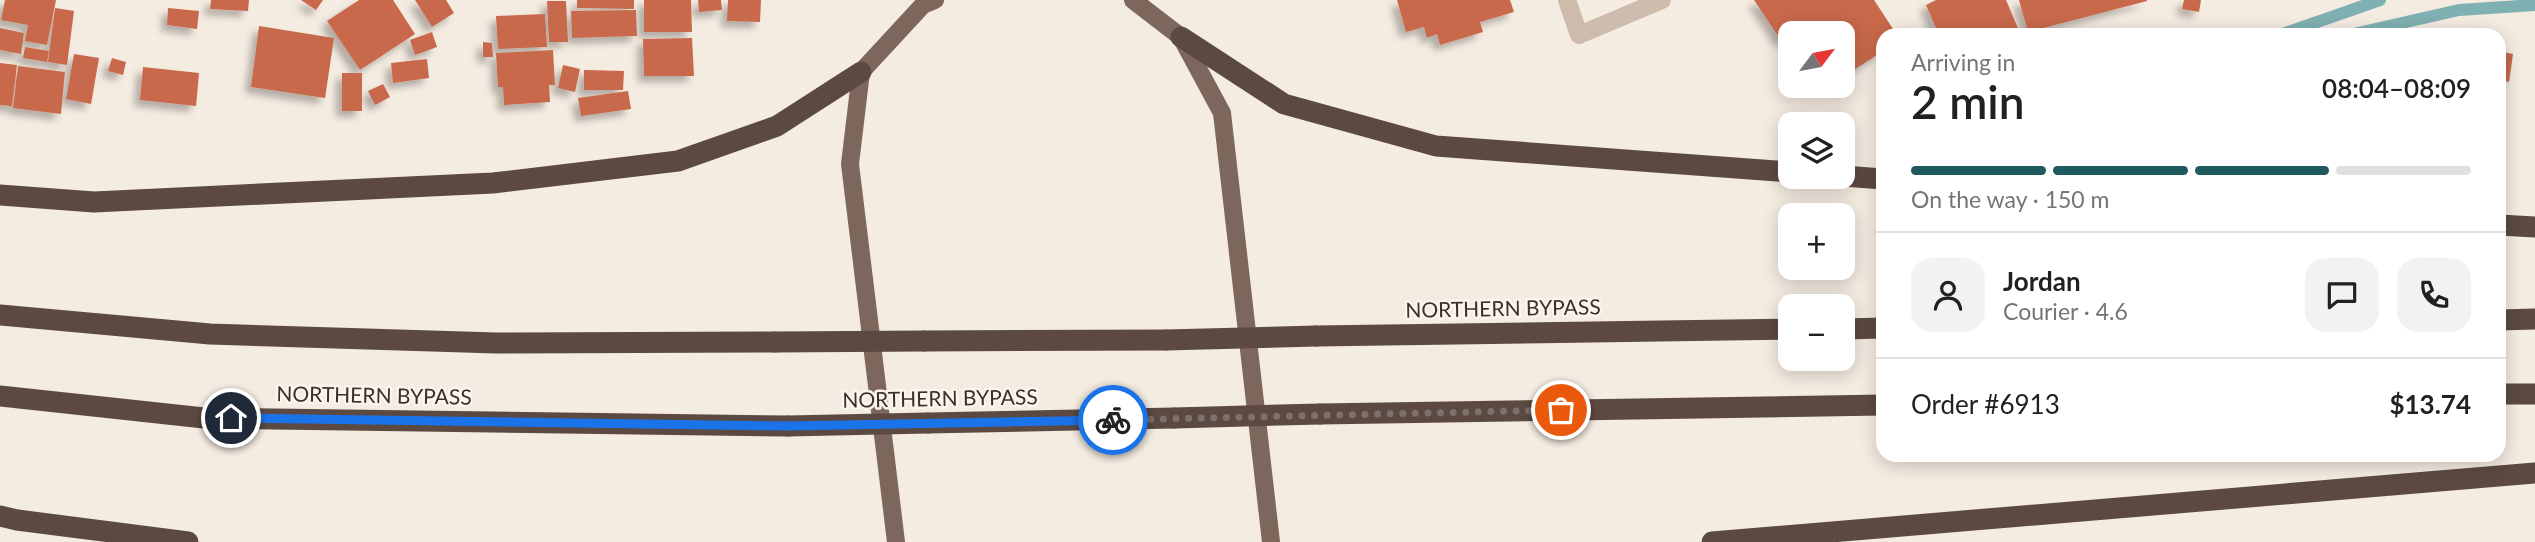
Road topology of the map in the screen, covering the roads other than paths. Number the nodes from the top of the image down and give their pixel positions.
1 (1133, 0) edge
2 (1567, 0) edge
3 (1662, 0) edge
4 (928, 2) edge
5 (1181, 37) junction
6 (861, 72) junction
7 (1778, 171) edge
8 (1855, 177) edge
9 (1876, 178) edge
10 (0, 195) edge
11 (2506, 226) edge
12 (2535, 228) edge
13 (0, 315) edge
14 (2535, 319) edge
15 (2506, 320) edge
16 (1876, 328) edge
17 (1778, 329) edge
18 (1855, 329) edge
19 (2506, 394) edge
20 (2535, 394) edge
21 (0, 396) edge
22 (1876, 405) edge
23 (2535, 473) edge
24 (0, 516) edge
25 (188, 542) edge
26 (896, 542) edge
27 (1271, 542) edge
28 (1712, 542) edge

1 - 5 main road
2 - 3 street
4 - 6 main road
5 - 7 highway
5 - 27 main road
6 - 10 highway
6 - 26 main road
8 - 9 highway
11 - 12 highway
13 - 17 highway, NORTHERN BYPASS, bridge
14 - 15 highway
16 - 18 highway
19 - 20 highway
21 - 22 highway, NORTHERN BYPASS, bridge
23 - 28 highway
24 - 25 highway

